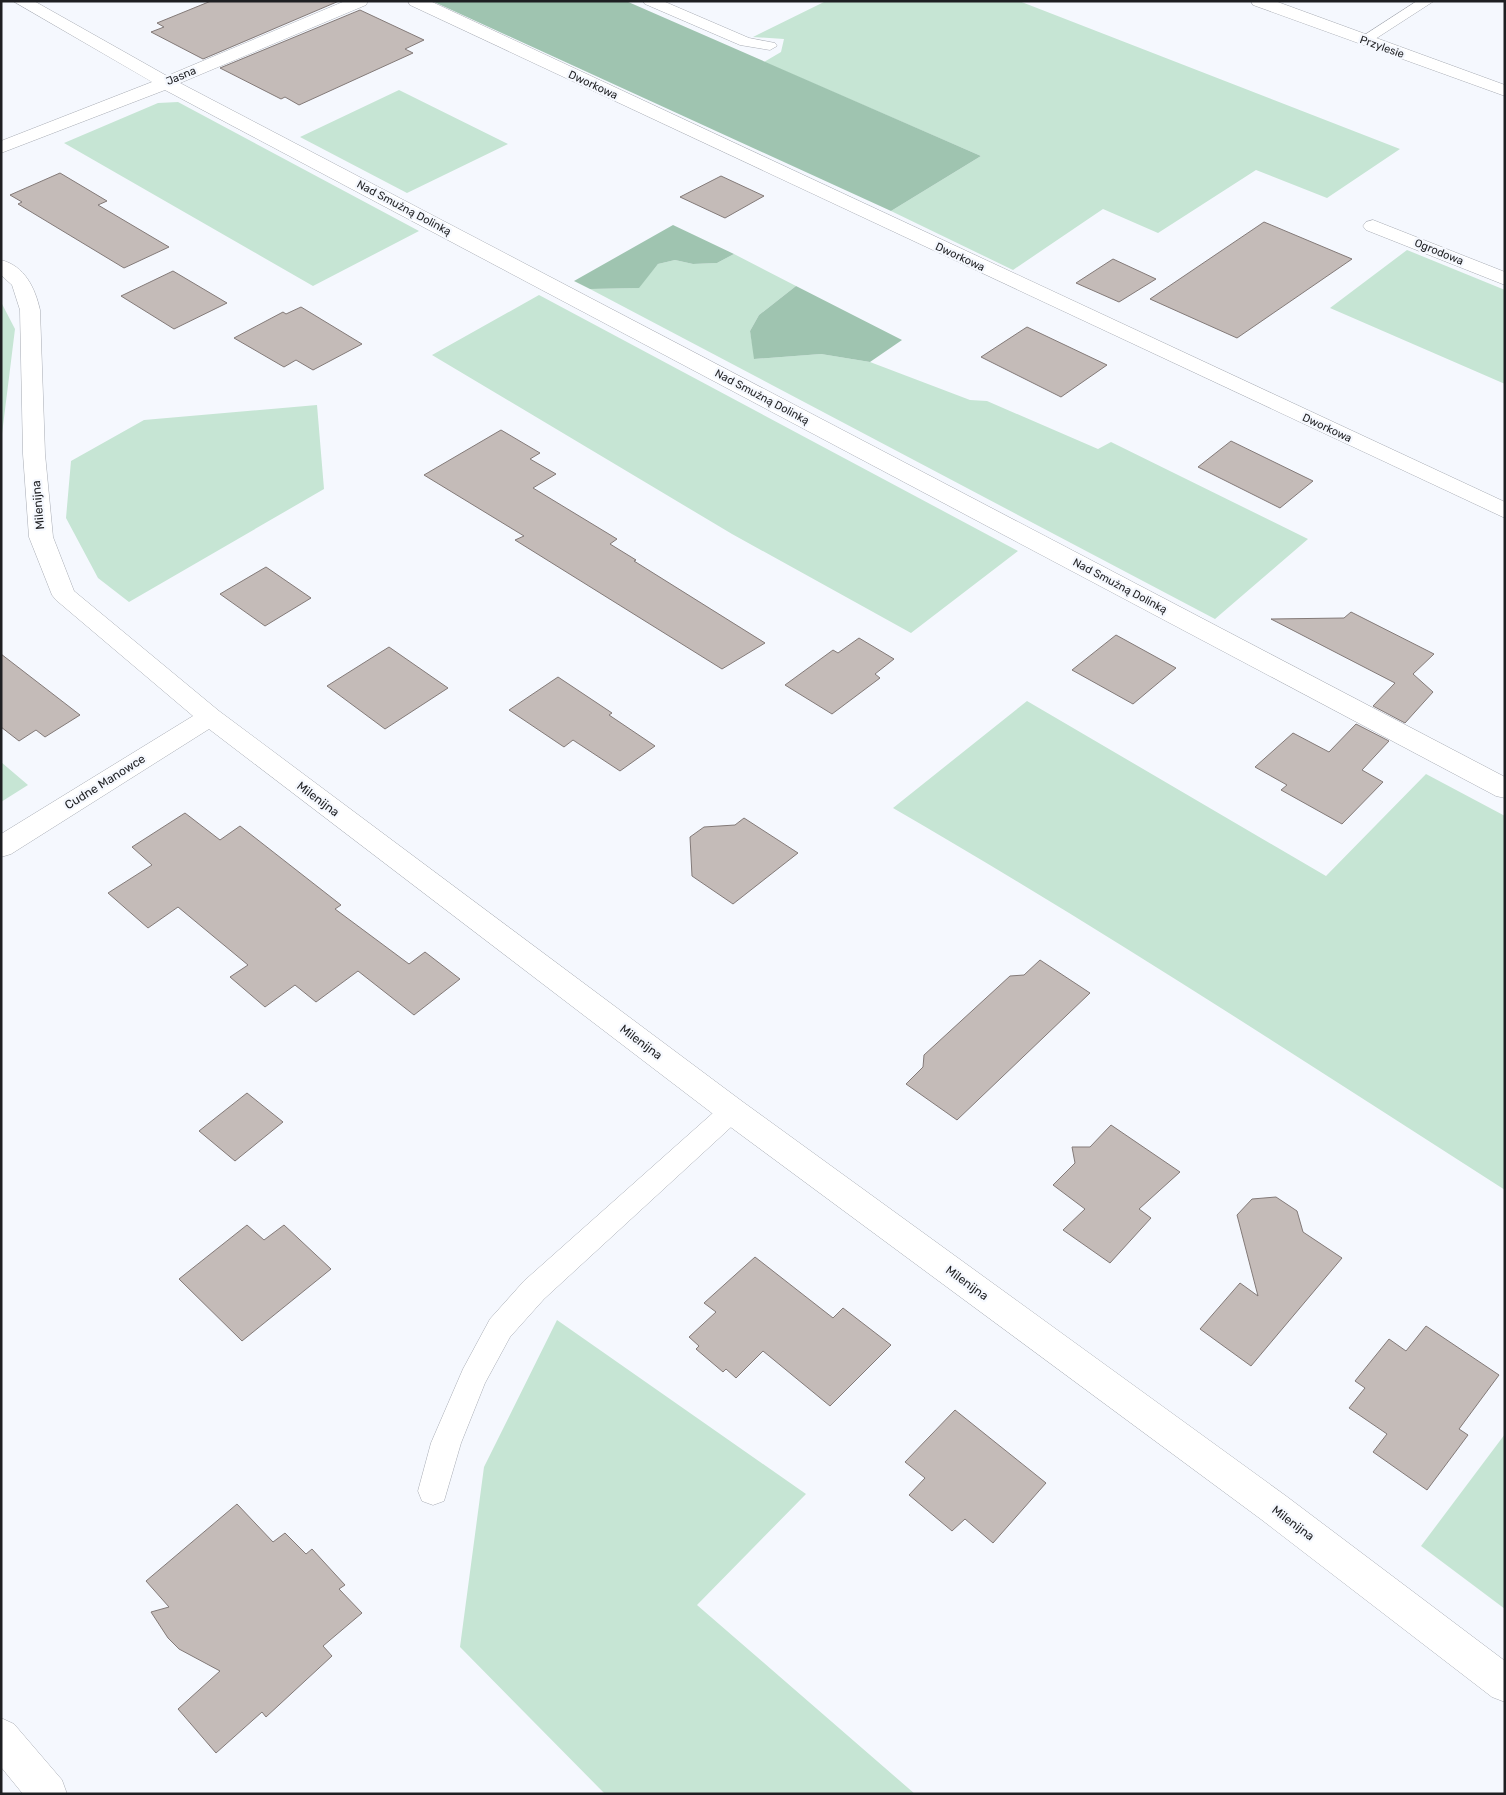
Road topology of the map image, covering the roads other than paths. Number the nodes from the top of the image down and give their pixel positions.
1 (21, 1) edge
2 (360, 1) edge
3 (416, 1) edge
4 (650, 1) edge
5 (1259, 1) edge
6 (1427, 1) edge
7 (1364, 40) junction
8 (770, 46) dead end
9 (166, 83) junction
10 (1505, 91) edge
11 (1, 148) edge
12 (1373, 226) dead end
13 (1, 266) edge
14 (1505, 279) edge
15 (1505, 511) edge
16 (210, 717) junction
17 (1505, 789) edge
18 (1, 848) edge
19 (732, 1111) junction
20 (433, 1491) dead end
21 (1505, 1684) edge
22 (1, 1737) edge
23 (48, 1794) edge

1 - 9 street, Nad Smużną Dolinką
2 - 9 street, Jasna
3 - 15 street, Dworkowa
4 - 8 lane
5 - 7 street, Przylesie
6 - 7 lane
7 - 10 street, Przylesie
9 - 11 street, Jasna
9 - 17 street, Nad Smużną Dolinką
12 - 14 street, Ogrodowa
13 - 16 street, Milenijna
16 - 18 street, Cudne Manowce
16 - 19 street, Milenijna
19 - 20 lane
19 - 21 street, Milenijna
22 - 23 street

